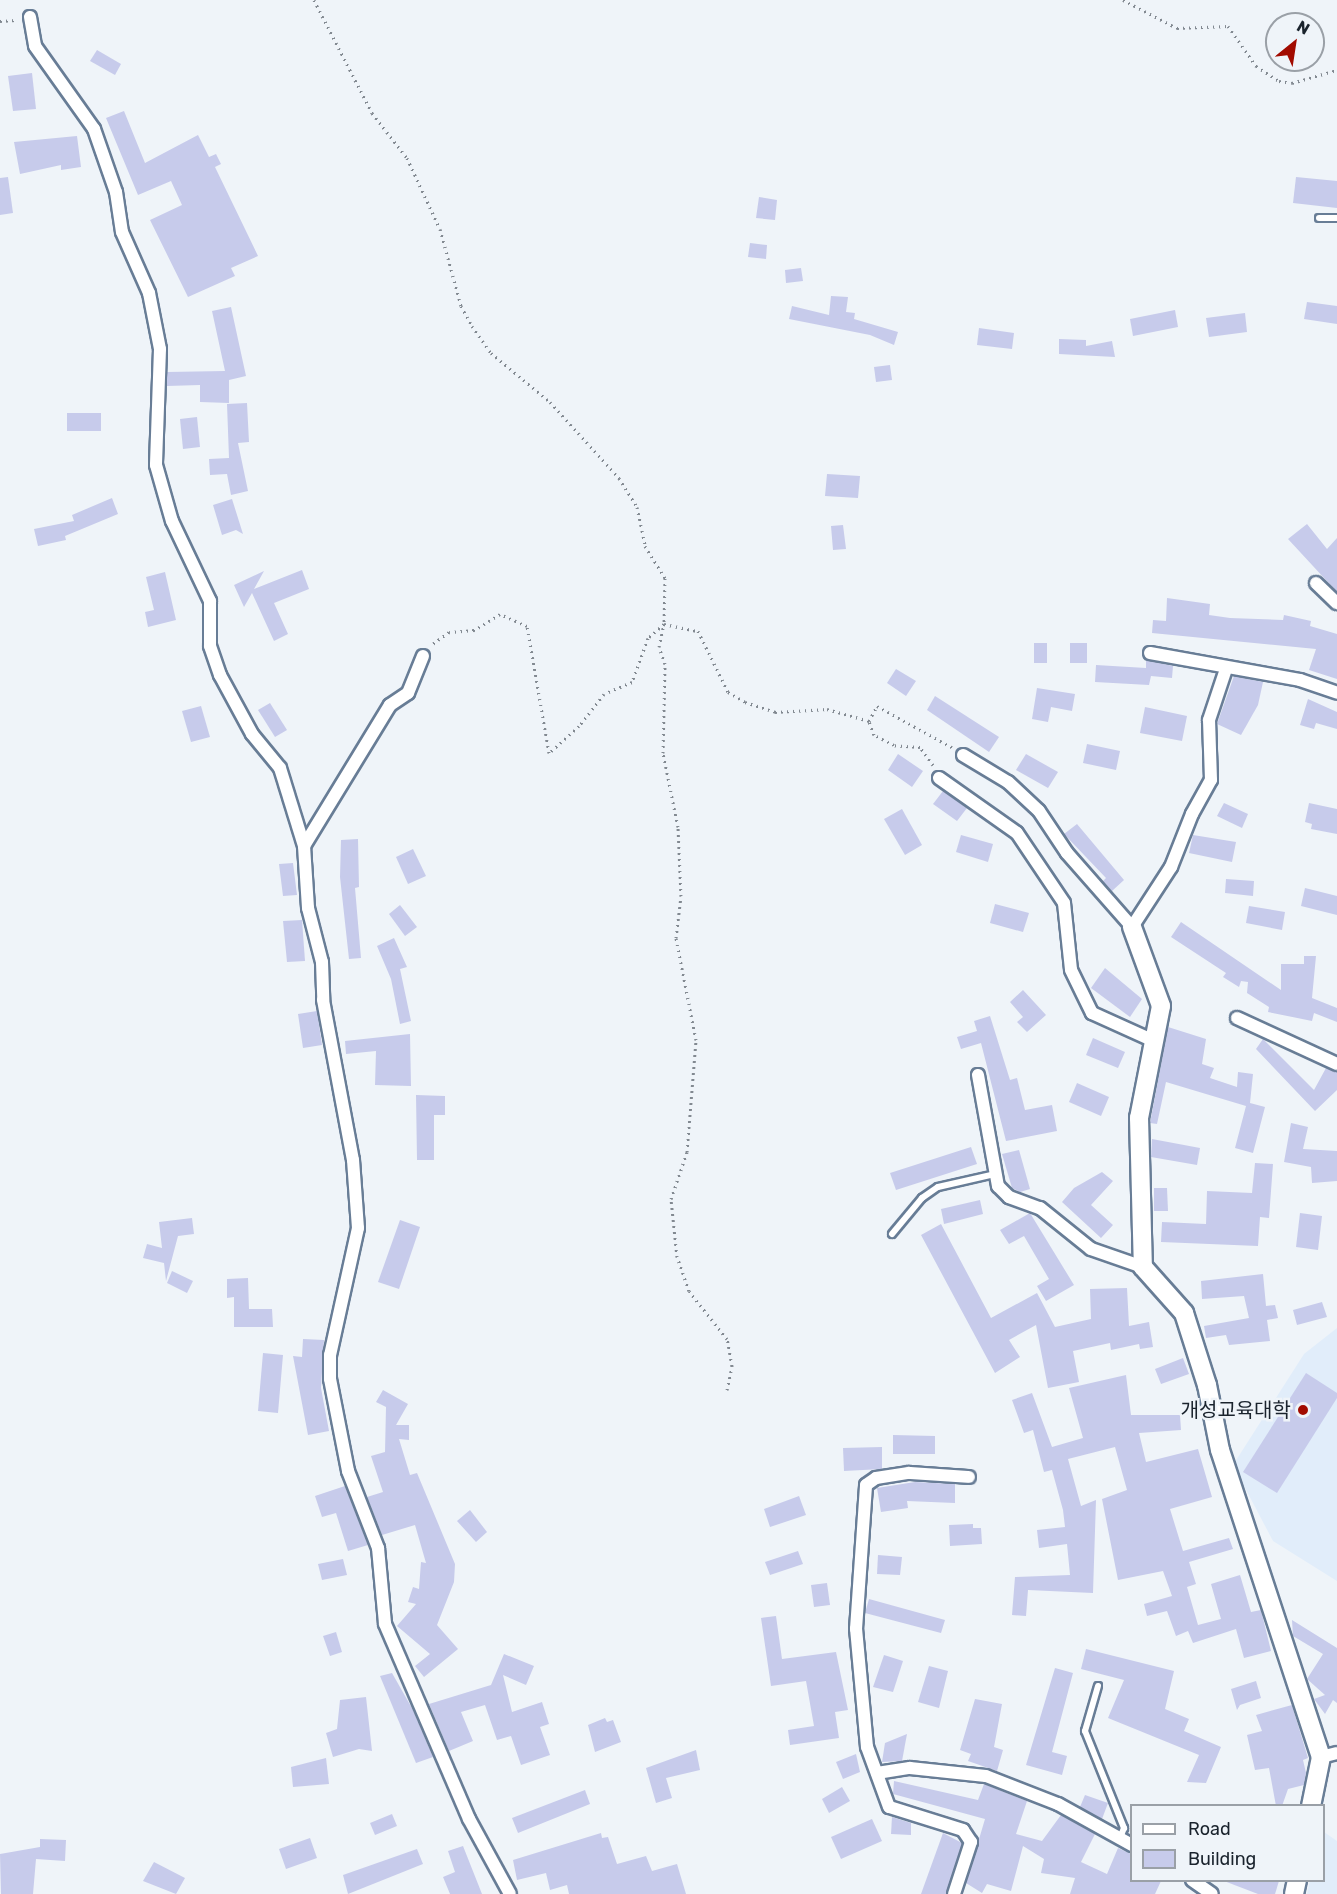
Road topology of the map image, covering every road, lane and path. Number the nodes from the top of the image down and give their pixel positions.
1 (314, 0) edge
2 (1123, 0) edge
3 (30, 17) joint
4 (0, 21) edge
5 (1337, 70) edge
6 (1319, 218) dead end
7 (1337, 218) edge
8 (1316, 583) dead end
9 (1337, 603) edge
10 (664, 624) junction
11 (1150, 654) dead end
12 (423, 656) joint
13 (1226, 669) junction
14 (1337, 693) edge
15 (869, 721) junction
16 (963, 755) joint
17 (939, 778) joint
18 (304, 846) junction
19 (1132, 927) junction
20 (1237, 1018) dead end
21 (1154, 1041) junction
22 (1337, 1064) edge
23 (978, 1075) dead end
24 (996, 1174) junction
25 (892, 1234) dead end
26 (1143, 1267) junction
27 (728, 1390) dead end
28 (969, 1477) dead end
29 (1098, 1686) dead end
30 (1329, 1755) edge
31 (877, 1773) junction
32 (1312, 1804) edge
33 (1126, 1841) edge
34 (1194, 1882) edge
35 (510, 1894) edge
36 (954, 1894) edge
37 (1212, 1894) edge

1 - 10 path
2 - 5 path
3 - 4 path
3 - 18 street
6 - 7 lane
8 - 9 street
10 - 12 path
10 - 15 path
10 - 27 path
11 - 13 street
12 - 18 street
13 - 14 street
13 - 19 street
15 - 16 path
15 - 17 path
16 - 19 street
17 - 21 street
18 - 35 street
19 - 21 street
20 - 22 street
21 - 26 street
23 - 24 street
24 - 25 lane
24 - 26 street
26 - 30 street
28 - 31 street
29 - 33 lane
30 - 32 street
31 - 33 street
31 - 36 street
34 - 37 street

